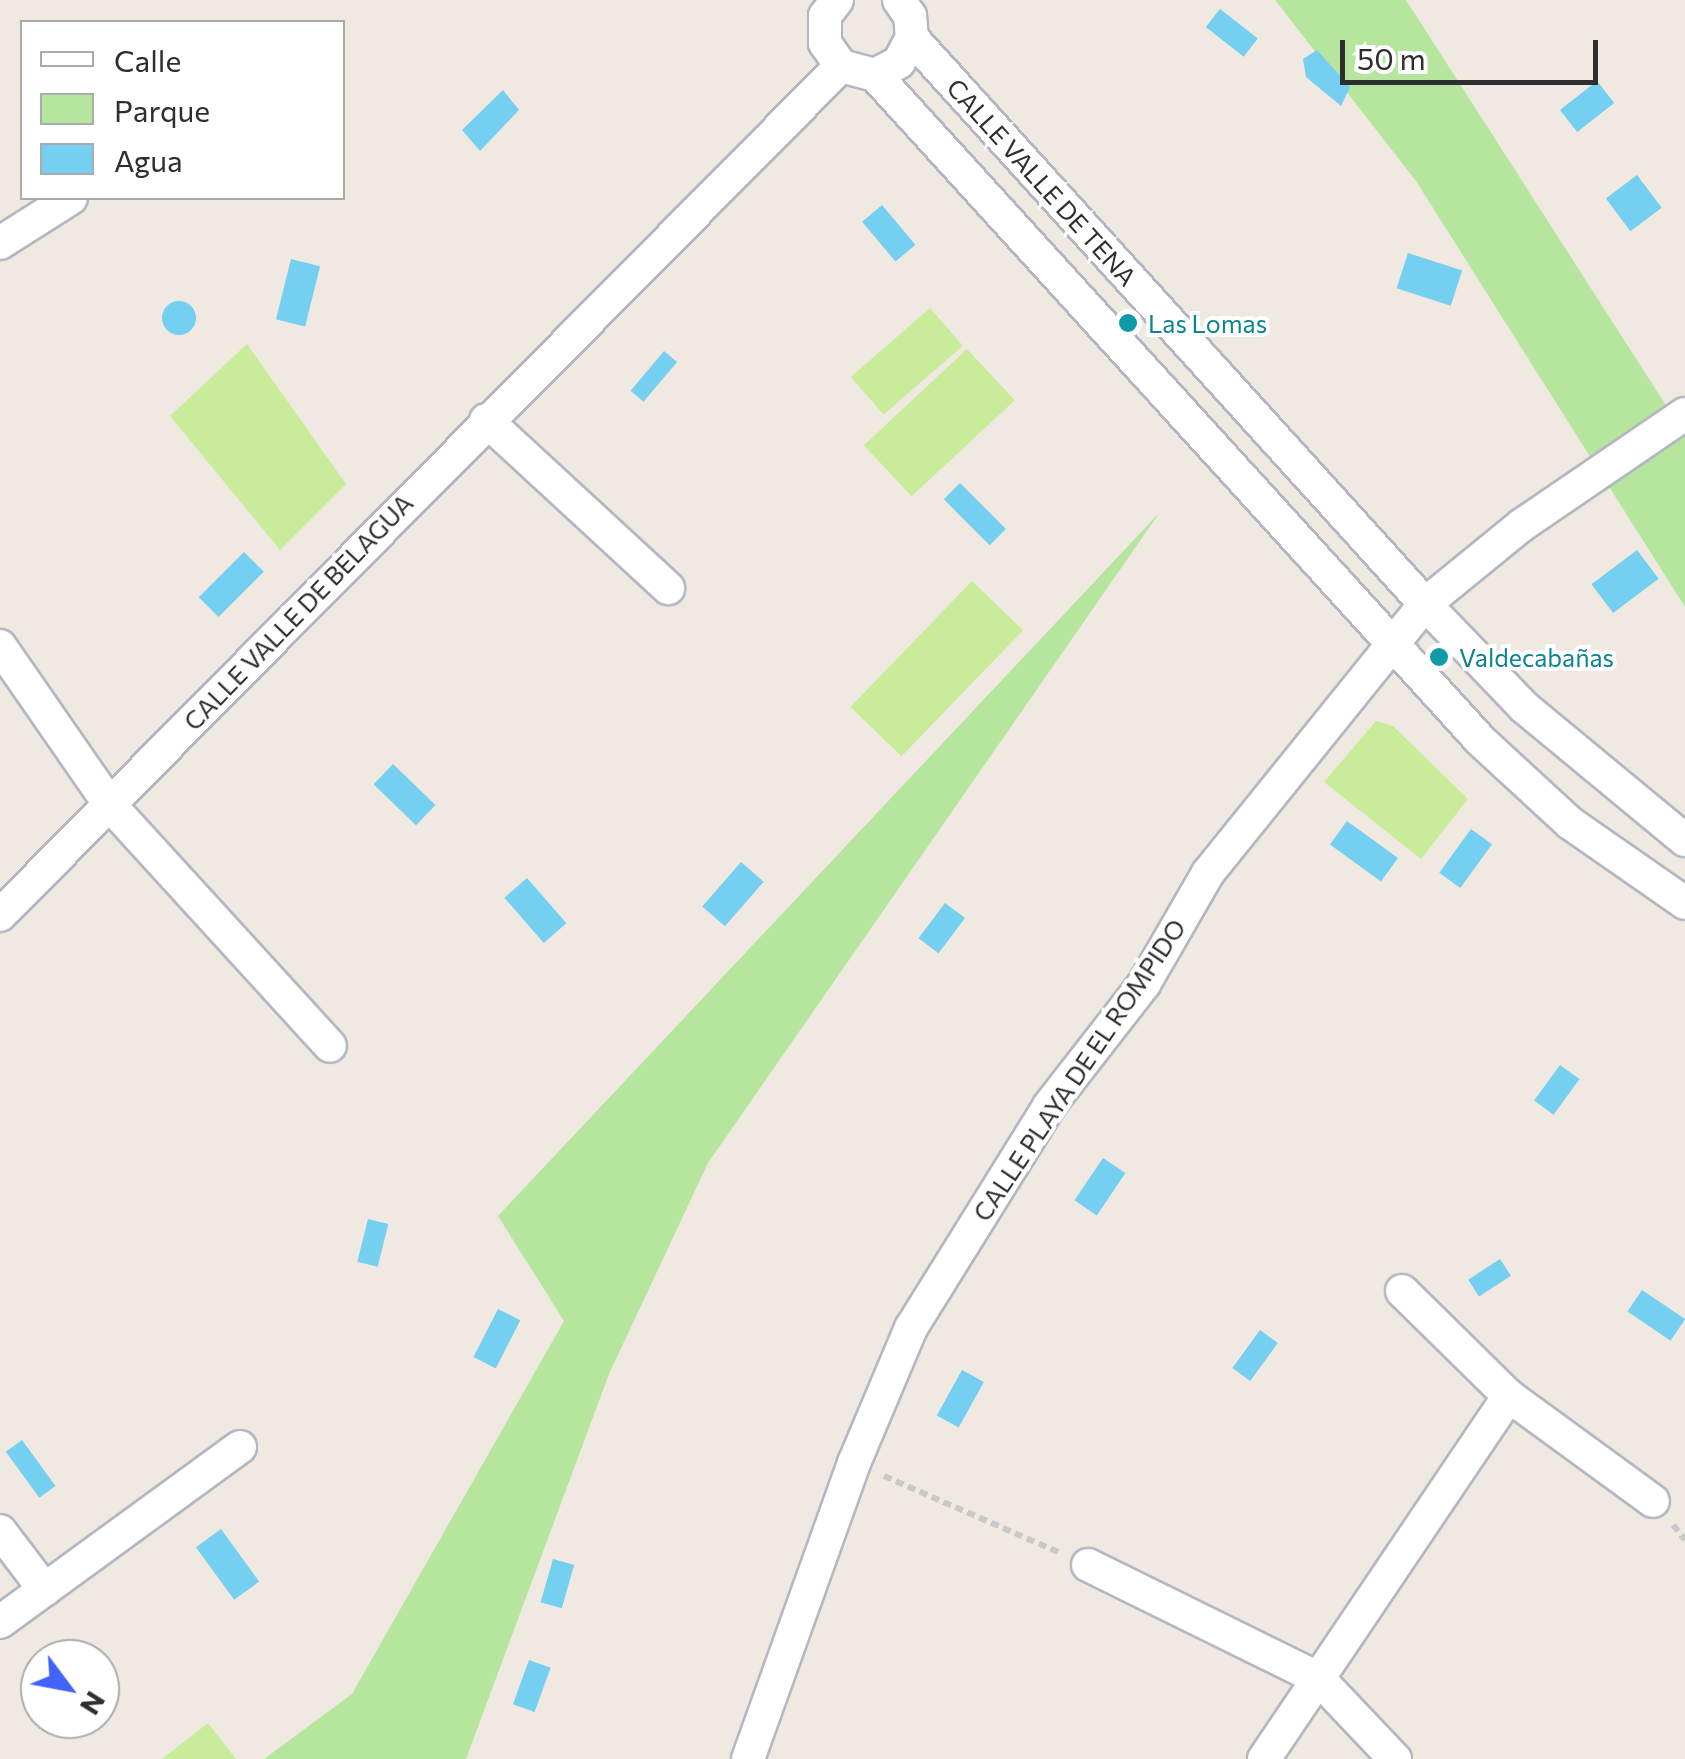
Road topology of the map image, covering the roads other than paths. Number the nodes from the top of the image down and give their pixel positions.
1 (899, 0) edge
2 (824, 5) edge
3 (912, 38) junction
4 (841, 66) junction
5 (875, 75) junction
6 (67, 200) edge
7 (0, 243) edge
8 (1252, 414) junction
9 (1685, 414) edge
10 (486, 420) junction
11 (1216, 446) junction
12 (668, 588) dead end
13 (1425, 604) junction
14 (1392, 643) junction
15 (0, 646) edge
16 (110, 804) junction
17 (1685, 840) edge
18 (1685, 903) edge
19 (0, 915) edge
20 (330, 1046) dead end
21 (1402, 1291) dead end
22 (1508, 1396) junction
23 (240, 1447) dead end
24 (1653, 1501) dead end
25 (0, 1531) edge
26 (1088, 1566) road end
27 (45, 1590) junction
28 (0, 1622) edge
29 (1318, 1678) junction
30 (748, 1759) edge
31 (1264, 1759) edge
32 (1396, 1759) edge

1 - 3 street
2 - 4 street
3 - 5 street
3 - 8 street, CALLE VALLE DE TENA
4 - 5 street
4 - 10 street, CALLE VALLE DE BELAGUA
5 - 11 street, CALLE VALLE DE TENA
6 - 7 street
8 - 11 street
8 - 13 street, CALLE VALLE DE TENA
9 - 13 street, CALLE PLAYA DE EL ROMPIDO
10 - 12 street
10 - 16 street, CALLE VALLE DE BELAGUA
11 - 14 street, CALLE VALLE DE TENA
13 - 14 street, CALLE PLAYA DE EL ROMPIDO
13 - 17 street, CALLE VALLE DE TENA
14 - 18 street, CALLE VALLE DE TENA
14 - 30 street, CALLE PLAYA DE EL ROMPIDO
15 - 16 street
16 - 19 street, CALLE VALLE DE BELAGUA
16 - 20 street
21 - 22 street
22 - 24 street
22 - 29 street
23 - 27 street
25 - 27 street
26 - 29 street
27 - 28 street
29 - 31 street
29 - 32 street

